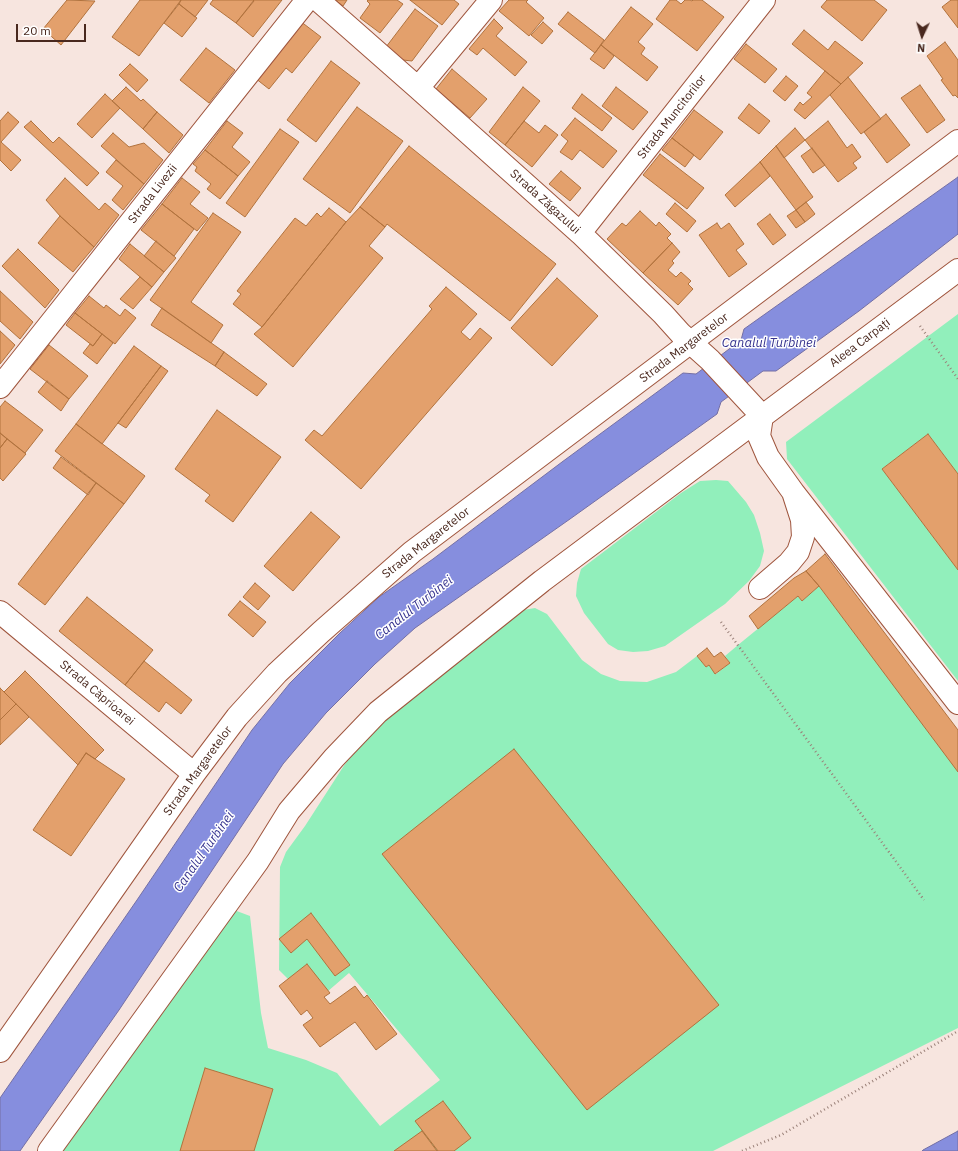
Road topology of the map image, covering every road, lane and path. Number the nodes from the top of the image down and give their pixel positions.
1 (307, 0) edge
2 (318, 0) edge
3 (491, 0) edge
4 (764, 0) edge
5 (418, 88) junction
6 (958, 142) edge
7 (580, 233) junction
8 (958, 270) edge
9 (918, 324) dead end
10 (690, 342) junction
11 (958, 379) edge
12 (0, 387) edge
13 (762, 416) junction
14 (792, 492) junction
15 (760, 588) dead end
16 (0, 612) edge
17 (721, 622) dead end
18 (958, 703) edge
19 (194, 774) junction
20 (924, 900) dead end
21 (958, 1031) edge
22 (0, 1051) edge
23 (49, 1151) edge
24 (742, 1151) edge

1 - 12 street, Strada Livezii
2 - 5 street, Strada Zăgazului
3 - 5 street
4 - 7 street, Strada Muncitorilor
5 - 7 street, Strada Zăgazului
6 - 10 street, Strada Margaretelor
7 - 10 street, Strada Zăgazului
8 - 13 street, Aleea Carpați
9 - 11 path
10 - 13 street, Strada Zăgazului
10 - 19 street, Strada Margaretelor
13 - 14 street
13 - 23 street, Aleea Carpați
14 - 15 street
14 - 18 street
16 - 19 street, Strada Căprioarei
17 - 20 path
19 - 22 street, Strada Margaretelor
21 - 24 path

